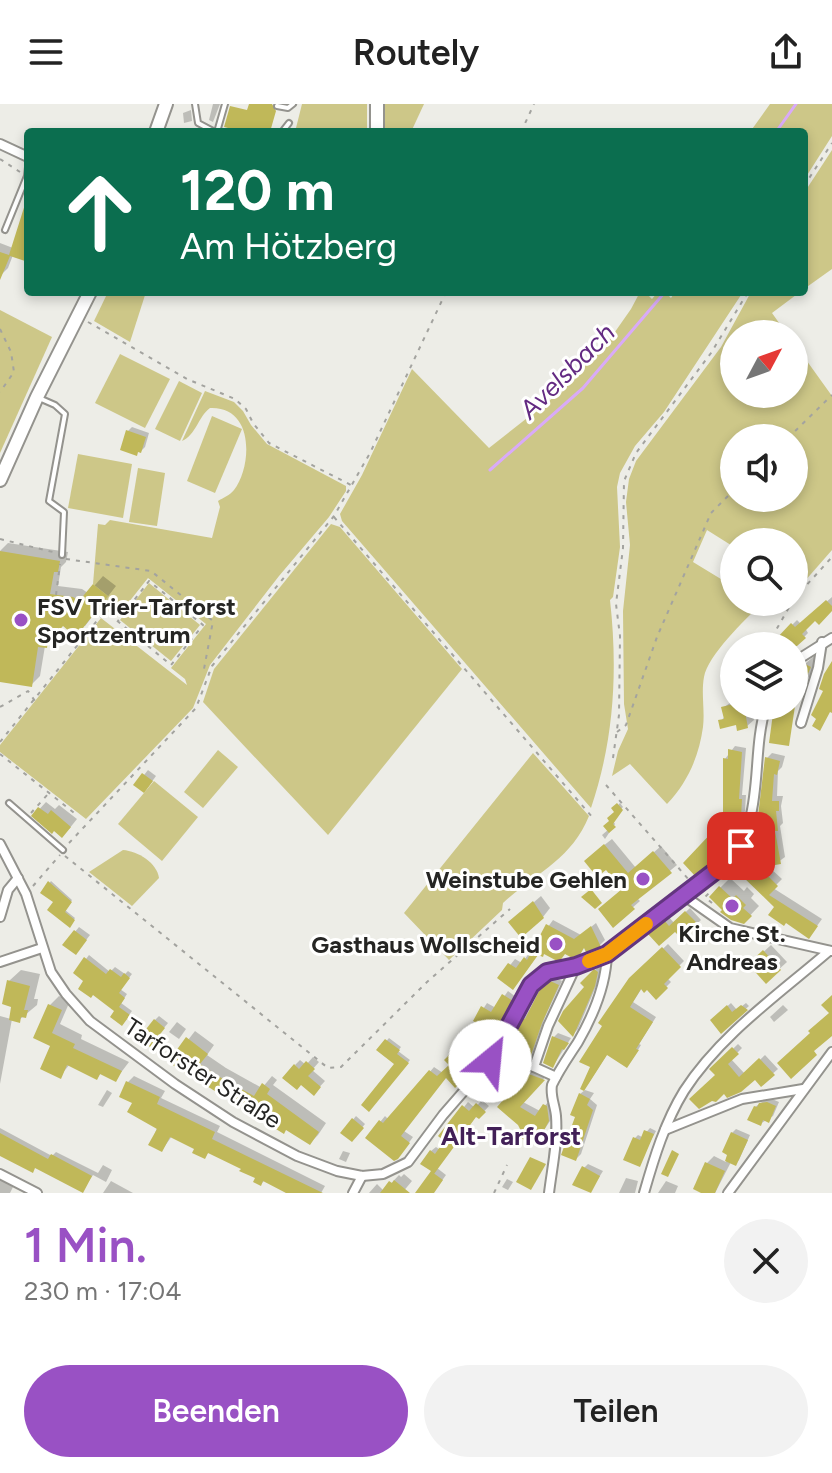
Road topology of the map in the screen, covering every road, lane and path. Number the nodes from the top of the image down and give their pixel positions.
1 (166, 104) edge
2 (195, 104) edge
3 (225, 104) edge
4 (293, 104) edge
5 (377, 104) edge
6 (534, 104) edge
7 (277, 106) edge
8 (289, 123) dead end
9 (157, 128) edge
10 (208, 128) edge
11 (217, 128) edge
12 (285, 128) edge
13 (377, 128) edge
14 (523, 128) edge
15 (832, 143) edge
16 (0, 144) edge
17 (24, 155) edge
18 (0, 159) edge
19 (24, 174) edge
20 (808, 180) edge
21 (24, 183) edge
22 (5, 230) dead end
23 (88, 296) edge
24 (444, 296) edge
25 (746, 296) edge
26 (79, 317) junction
27 (0, 329) edge
28 (0, 392) edge
29 (832, 395) edge
30 (37, 397) junction
31 (802, 424) edge
32 (0, 480) edge
33 (352, 485) junction
34 (720, 504) edge
35 (334, 516) junction
36 (0, 539) edge
37 (62, 556) junction
38 (832, 557) edge
39 (155, 574) junction
40 (149, 581) junction
41 (808, 584) edge
42 (56, 595) dead end
43 (118, 621) junction
44 (832, 638) edge
45 (822, 642) junction
46 (808, 652) edge
47 (209, 673) junction
48 (34, 700) junction
49 (0, 707) edge
50 (762, 720) edge
51 (801, 723) dead end
52 (616, 733) junction
53 (0, 742) edge
54 (0, 754) edge
55 (613, 758) dead end
56 (606, 785) dead end
57 (49, 793) junction
58 (9, 803) dead end
59 (36, 808) dead end
60 (78, 816) dead end
61 (593, 818) dead end
62 (0, 844) edge
63 (62, 852) junction
64 (18, 878) junction
65 (707, 884) dead end
66 (695, 887) junction
67 (26, 894) junction
68 (683, 895) junction
69 (713, 904) dead end
70 (510, 909) dead end
71 (0, 917) edge
72 (42, 948) junction
73 (611, 951) junction
74 (831, 951) edge
75 (0, 962) edge
76 (576, 966) junction
77 (832, 1052) edge
78 (490, 1061) junction
79 (534, 1067) junction
80 (556, 1077) junction
81 (803, 1089) junction
82 (665, 1130) junction
83 (507, 1165) dead end
84 (0, 1174) edge
85 (362, 1176) junction
86 (37, 1193) edge
87 (353, 1193) edge
88 (494, 1193) edge
89 (549, 1193) edge
90 (644, 1193) edge
91 (728, 1193) edge

1 - 9 main road
2 - 10 lane
3 - 11 lane
4 - 7 lane
5 - 13 main road
6 - 14 path
8 - 12 lane
15 - 20 path
16 - 17 street
18 - 19 path
21 - 22 lane
23 - 26 main road
24 - 33 path
25 - 52 path
26 - 30 main road
26 - 33 path
27 - 28 path
29 - 31 path
30 - 32 main road
30 - 37 lane
33 - 35 path
34 - 52 path
35 - 47 path
35 - 61 path
36 - 37 path
37 - 39 path
37 - 42 path
38 - 41 path
39 - 40 path
39 - 47 path
40 - 43 path
40 - 43 path
43 - 48 path
44 - 45 street
45 - 46 street
45 - 51 street
47 - 63 path
48 - 49 path
48 - 53 path
50 - 66 street, Tarforster Straße
52 - 55 path
54 - 57 path
56 - 66 path
57 - 59 path
57 - 60 path
58 - 63 lane
62 - 64 street, Tarforster Straße
63 - 67 path
63 - 70 path
64 - 67 street, Tarforster Straße
64 - 71 street
65 - 69 path
66 - 68 street, Tarforster Straße
67 - 72 street, Tarforster Straße
68 - 73 street, Tarforster Straße
68 - 74 street
72 - 75 street
72 - 85 street, Tarforster Straße
73 - 76 street, Tarforster Straße
73 - 80 street
74 - 82 street
76 - 78 street, Tarforster Straße
76 - 79 street
77 - 81 street
78 - 79 street
78 - 85 street, Tarforster Straße
79 - 80 street
80 - 89 street
81 - 82 street
81 - 91 street
82 - 90 street
83 - 88 path
84 - 86 street
85 - 87 street

